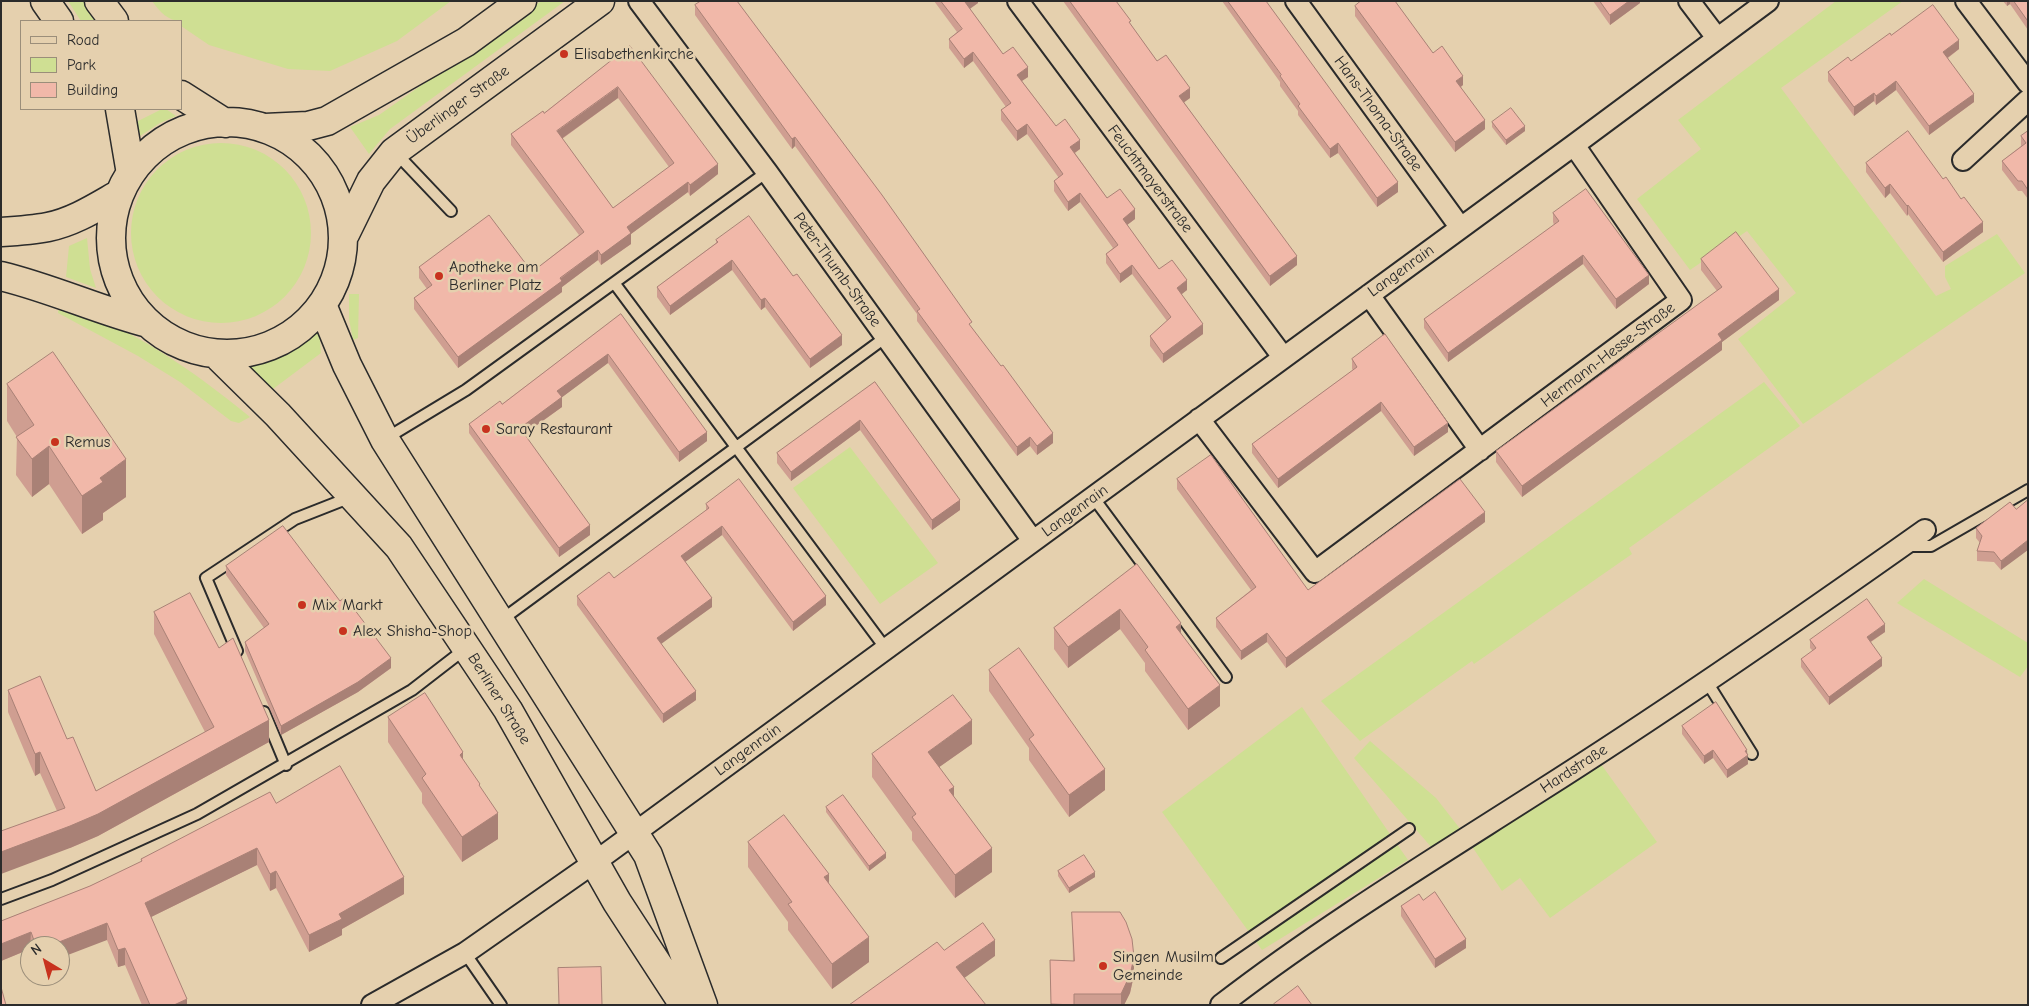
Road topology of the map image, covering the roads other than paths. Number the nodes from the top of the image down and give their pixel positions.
1 (45, 1) edge
2 (98, 1) edge
3 (522, 1) edge
4 (600, 1) edge
5 (639, 1) edge
6 (1018, 1) edge
7 (1296, 1) edge
8 (1689, 1) edge
9 (1768, 1) edge
10 (1966, 1) edge
11 (58, 20) edge
12 (113, 20) edge
13 (1717, 38) junction
14 (2028, 83) edge
15 (182, 96) edge
16 (2028, 100) edge
17 (120, 110) edge
18 (224, 123) junction
19 (264, 129) junction
20 (1574, 146) junction
21 (394, 152) junction
22 (1963, 160) dead end
23 (130, 168) junction
24 (767, 172) junction
25 (116, 196) junction
26 (451, 211) dead end
27 (1460, 227) junction
28 (1, 232) edge
29 (344, 234) junction
30 (1, 276) edge
31 (614, 284) junction
32 (1369, 295) junction
33 (323, 307) junction
34 (148, 323) junction
35 (886, 337) junction
36 (217, 355) junction
37 (1283, 357) junction
38 (1199, 419) junction
39 (385, 440) junction
40 (736, 449) junction
41 (1480, 450) junction
42 (2028, 490) edge
43 (354, 496) junction
44 (1093, 498) junction
45 (1925, 530) dead end
46 (1033, 541) junction
47 (1903, 546) junction
48 (499, 622) junction
49 (467, 648) junction
50 (886, 649) junction
51 (240, 658) edge
52 (1226, 677) dead end
53 (1707, 682) junction
54 (259, 702) edge
55 (1752, 754) dead end
56 (286, 765) junction
57 (1409, 829) dead end
58 (635, 833) junction
59 (596, 862) junction
60 (1, 899) edge
61 (465, 953) junction
62 (1220, 958) dead end
63 (372, 1005) edge
64 (501, 1005) edge
65 (684, 1005) edge
66 (702, 1005) edge
67 (1221, 1005) edge

1 - 11 street
2 - 12 street
3 - 19 street
4 - 21 street, Überlinger Straße
5 - 24 street, Peter-Thumb-Straße
6 - 37 street, Feuchtmayerstraße
7 - 27 street, Hans-Thoma-Straße
8 - 13 street
9 - 13 street, Langenrain
10 - 14 street
13 - 20 street, Langenrain
15 - 18 street
16 - 22 street
17 - 23 street
18 - 19 street
18 - 23 street
19 - 29 street
20 - 27 street, Langenrain
20 - 41 street, Hermann-Hesse-Straße
21 - 26 lane
21 - 29 street, Überlinger Straße
23 - 25 street
24 - 31 lane
24 - 35 street, Peter-Thumb-Straße
25 - 28 street
25 - 34 street
27 - 32 street, Langenrain
29 - 33 street
30 - 34 street
31 - 39 lane
31 - 40 lane
32 - 37 street, Langenrain
32 - 41 street
33 - 36 street
33 - 39 street
34 - 36 street
35 - 40 lane
35 - 46 street, Peter-Thumb-Straße
36 - 43 street, Berliner Straße
37 - 38 street, Langenrain
38 - 41 street, Hermann-Hesse-Straße
38 - 44 street, Langenrain
39 - 48 street
40 - 48 lane
40 - 50 lane
42 - 47 lane
43 - 49 street, Berliner Straße
43 - 51 lane
44 - 46 street, Langenrain
44 - 52 lane
45 - 47 street, Hardstraße
46 - 50 street, Langenrain
47 - 53 street, Hardstraße
48 - 58 street
49 - 56 lane
49 - 59 street, Berliner Straße
50 - 58 street, Langenrain
53 - 55 lane
53 - 67 street, Hardstraße
54 - 56 lane
56 - 60 lane
57 - 62 lane
58 - 59 street, Langenrain
58 - 66 street
59 - 61 street, Langenrain
59 - 65 street, Berliner Straße
61 - 63 street, Langenrain
61 - 64 lane

